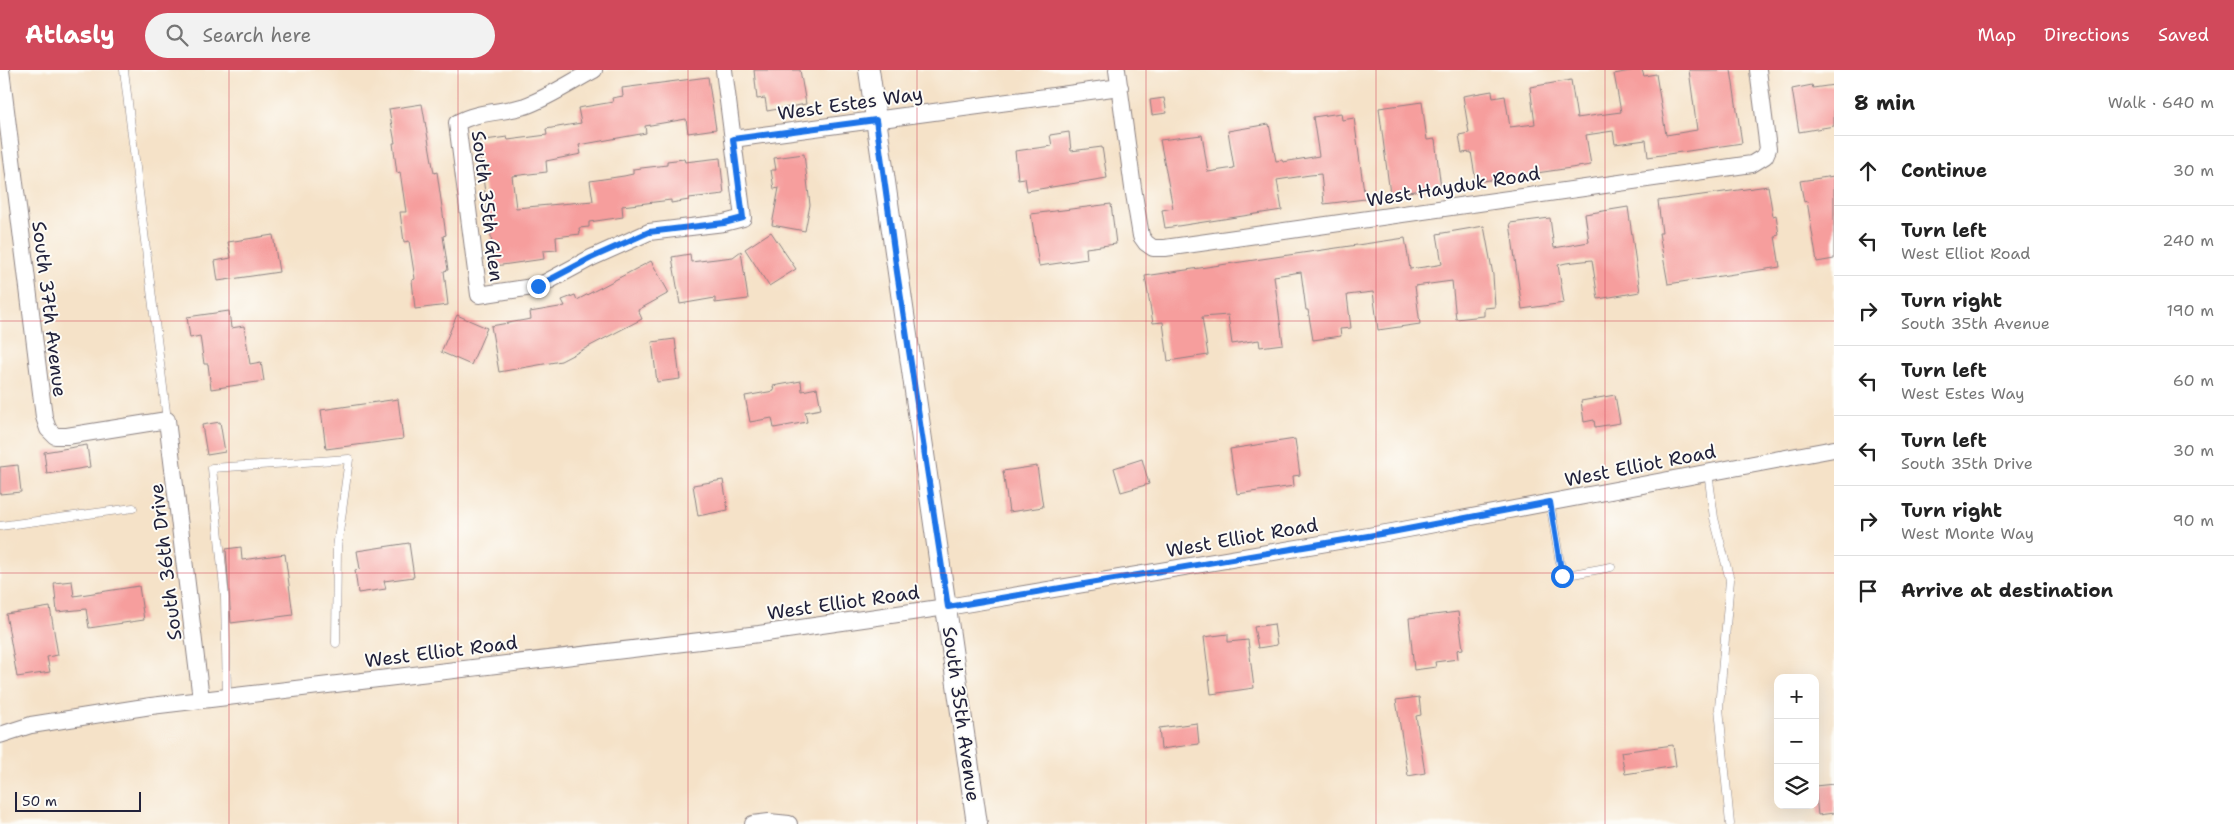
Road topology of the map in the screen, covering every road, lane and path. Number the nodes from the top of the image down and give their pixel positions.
1 (1, 70) edge
2 (124, 70) edge
3 (594, 70) edge
4 (724, 70) edge
5 (869, 70) edge
6 (1117, 70) edge
7 (1758, 70) edge
8 (1120, 87) junction
9 (876, 120) junction
10 (733, 139) junction
11 (168, 420) junction
12 (1834, 449) edge
13 (1708, 472) junction
14 (1550, 502) junction
15 (133, 508) dead end
16 (0, 526) edge
17 (1611, 568) dead end
18 (948, 607) junction
19 (336, 643) dead end
20 (227, 696) junction
21 (202, 699) junction
22 (0, 735) edge
23 (753, 824) edge
24 (789, 824) edge
25 (977, 824) edge
26 (1730, 824) edge

1 - 11 street, South 37th Avenue
2 - 11 lane
3 - 10 street, South 35th Glen
4 - 10 street
5 - 9 street, South 35th Avenue
6 - 8 street
7 - 8 street, West Hayduk Road
8 - 9 street, West Estes Way
9 - 10 street, West Estes Way
9 - 18 street, South 35th Avenue
11 - 21 street, South 36th Drive
12 - 13 street, West Elliot Road
13 - 14 street, West Elliot Road
13 - 26 lane
14 - 17 lane
14 - 18 street, West Elliot Road
15 - 16 lane
18 - 20 street, West Elliot Road
18 - 25 street, South 35th Avenue
19 - 20 lane
20 - 21 street, West Elliot Road
21 - 22 street, West Elliot Road
23 - 24 street

